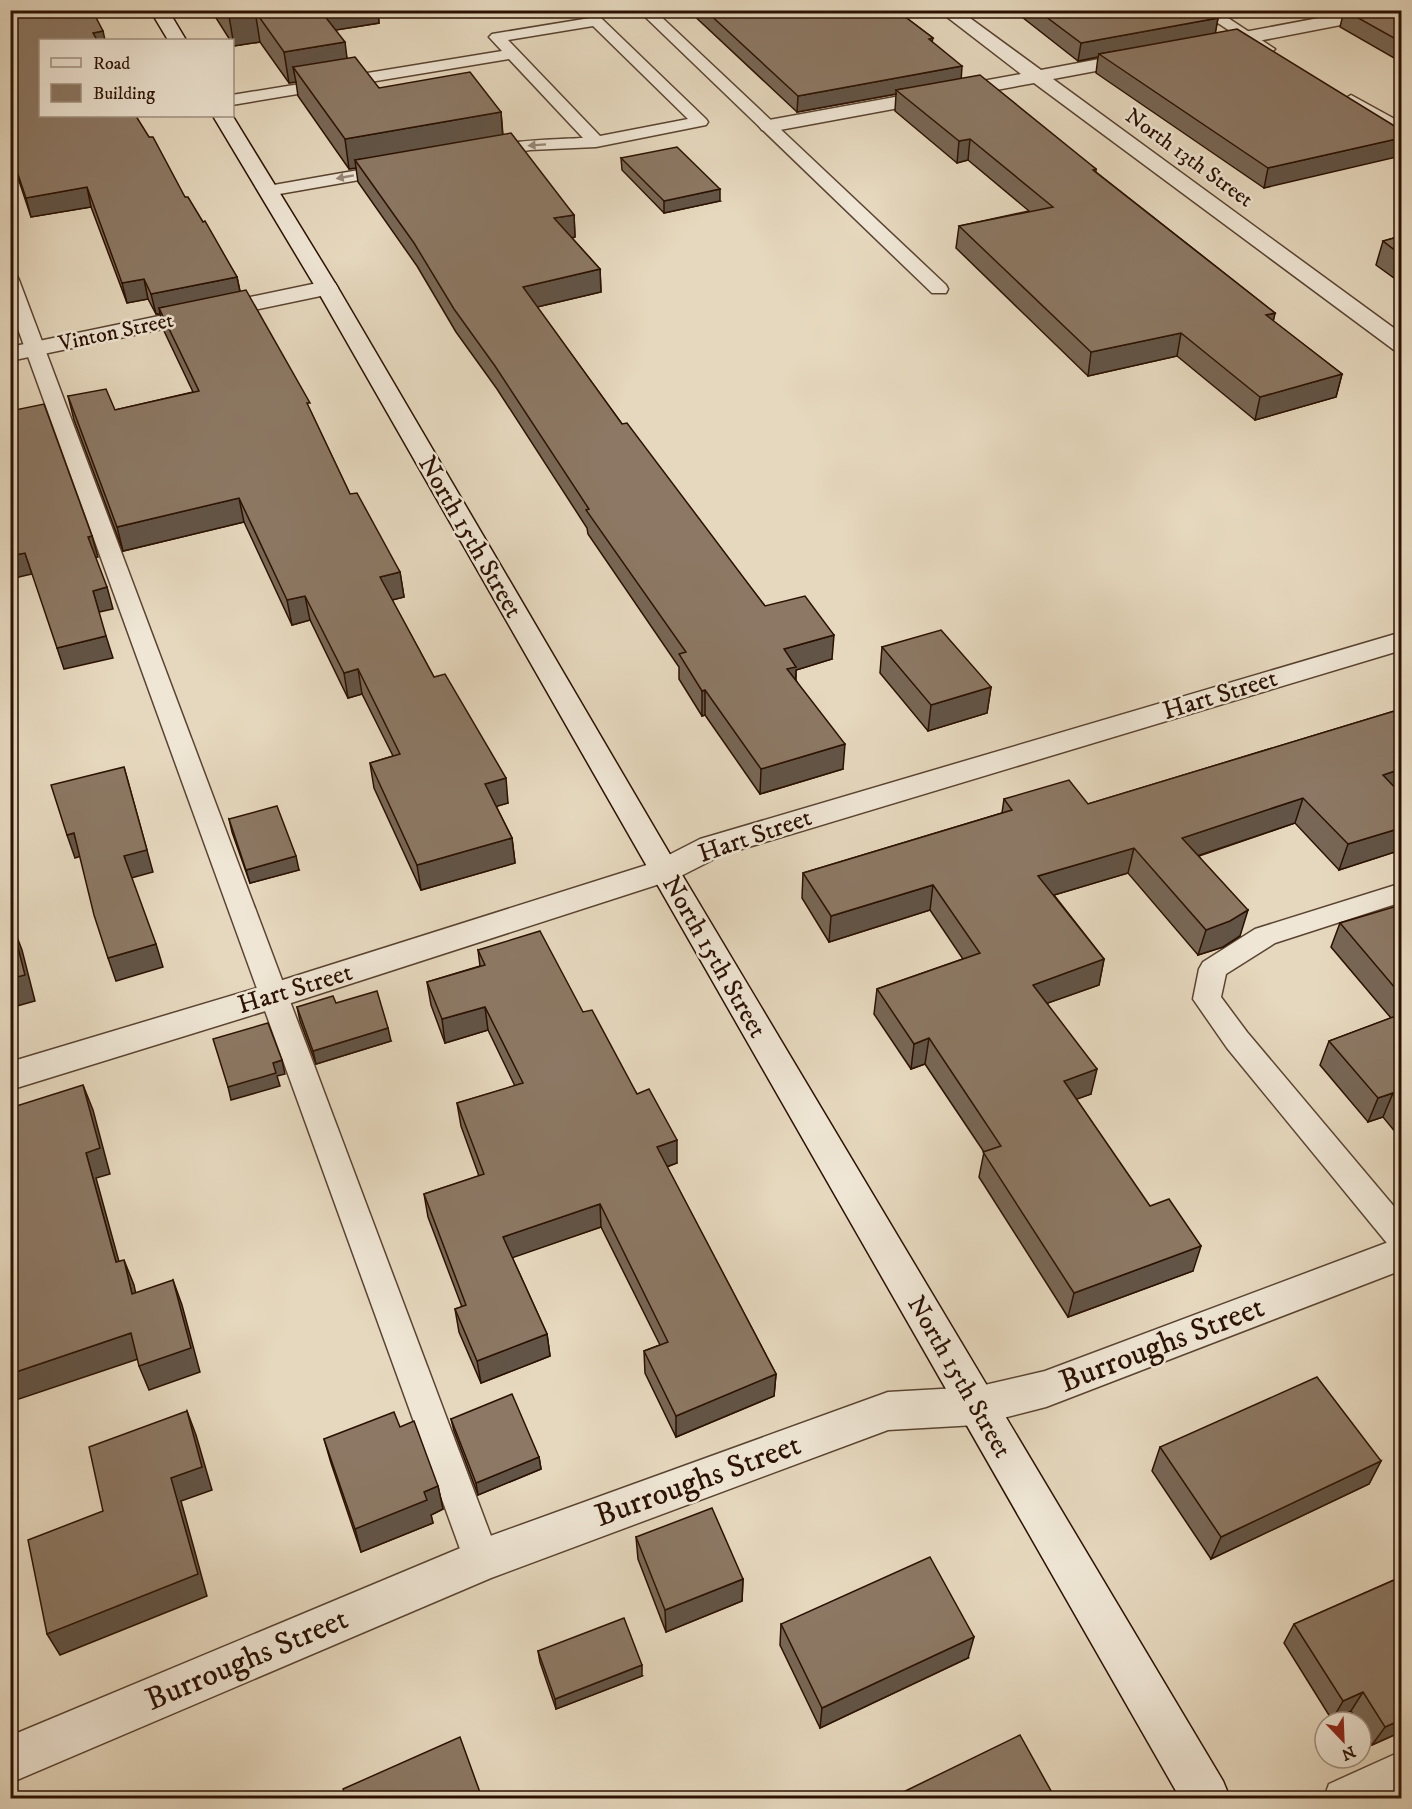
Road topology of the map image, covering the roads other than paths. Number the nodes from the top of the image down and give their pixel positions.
1 (159, 10) edge
2 (645, 10) edge
3 (947, 10) edge
4 (1204, 10) edge
5 (1392, 10) edge
6 (1248, 37) junction
7 (176, 39) edge
8 (1190, 48) edge
9 (513, 54) junction
10 (1155, 55) edge
11 (1279, 56) edge
12 (1038, 77) junction
13 (1340, 93) edge
14 (234, 100) edge
15 (224, 117) edge
16 (769, 126) junction
17 (1401, 130) edge
18 (596, 142) junction
19 (472, 155) edge
20 (413, 165) edge
21 (268, 191) junction
22 (10, 280) edge
23 (327, 288) junction
24 (939, 289) dead end
25 (1401, 345) edge
26 (38, 348) junction
27 (10, 354) edge
28 (1401, 641) edge
29 (664, 871) junction
30 (1401, 892) edge
31 (273, 996) junction
32 (10, 1076) edge
33 (1401, 1239) edge
34 (1401, 1253) edge
35 (976, 1406) junction
36 (482, 1560) junction
37 (10, 1761) edge
38 (1401, 1770) edge
39 (1206, 1798) edge
40 (1343, 1798) edge

1 - 7 street
2 - 16 lane
3 - 12 street, North 13th Street
4 - 6 lane
5 - 6 street
6 - 8 street
6 - 11 lane
9 - 14 lane
9 - 18 lane
9 - 18 lane
10 - 12 street
12 - 16 street
12 - 25 street, North 13th Street
13 - 17 lane
15 - 21 street, North 15th Street
16 - 24 lane
18 -> 19 lane
20 -> 21 lane
21 - 23 street, North 15th Street
22 - 26 lane
23 - 26 street, Vinton Street
23 - 29 street, North 15th Street
26 - 27 street, Vinton Street
26 - 31 lane
28 - 29 street, Hart Street
29 - 31 street, Hart Street
29 - 35 street, North 15th Street
30 - 33 lane
31 - 32 street, Hart Street
31 - 36 lane
34 - 35 street, Burroughs Street
35 - 36 street, Burroughs Street
35 - 39 street, North 15th Street
36 - 37 street, Burroughs Street
38 - 40 lane

